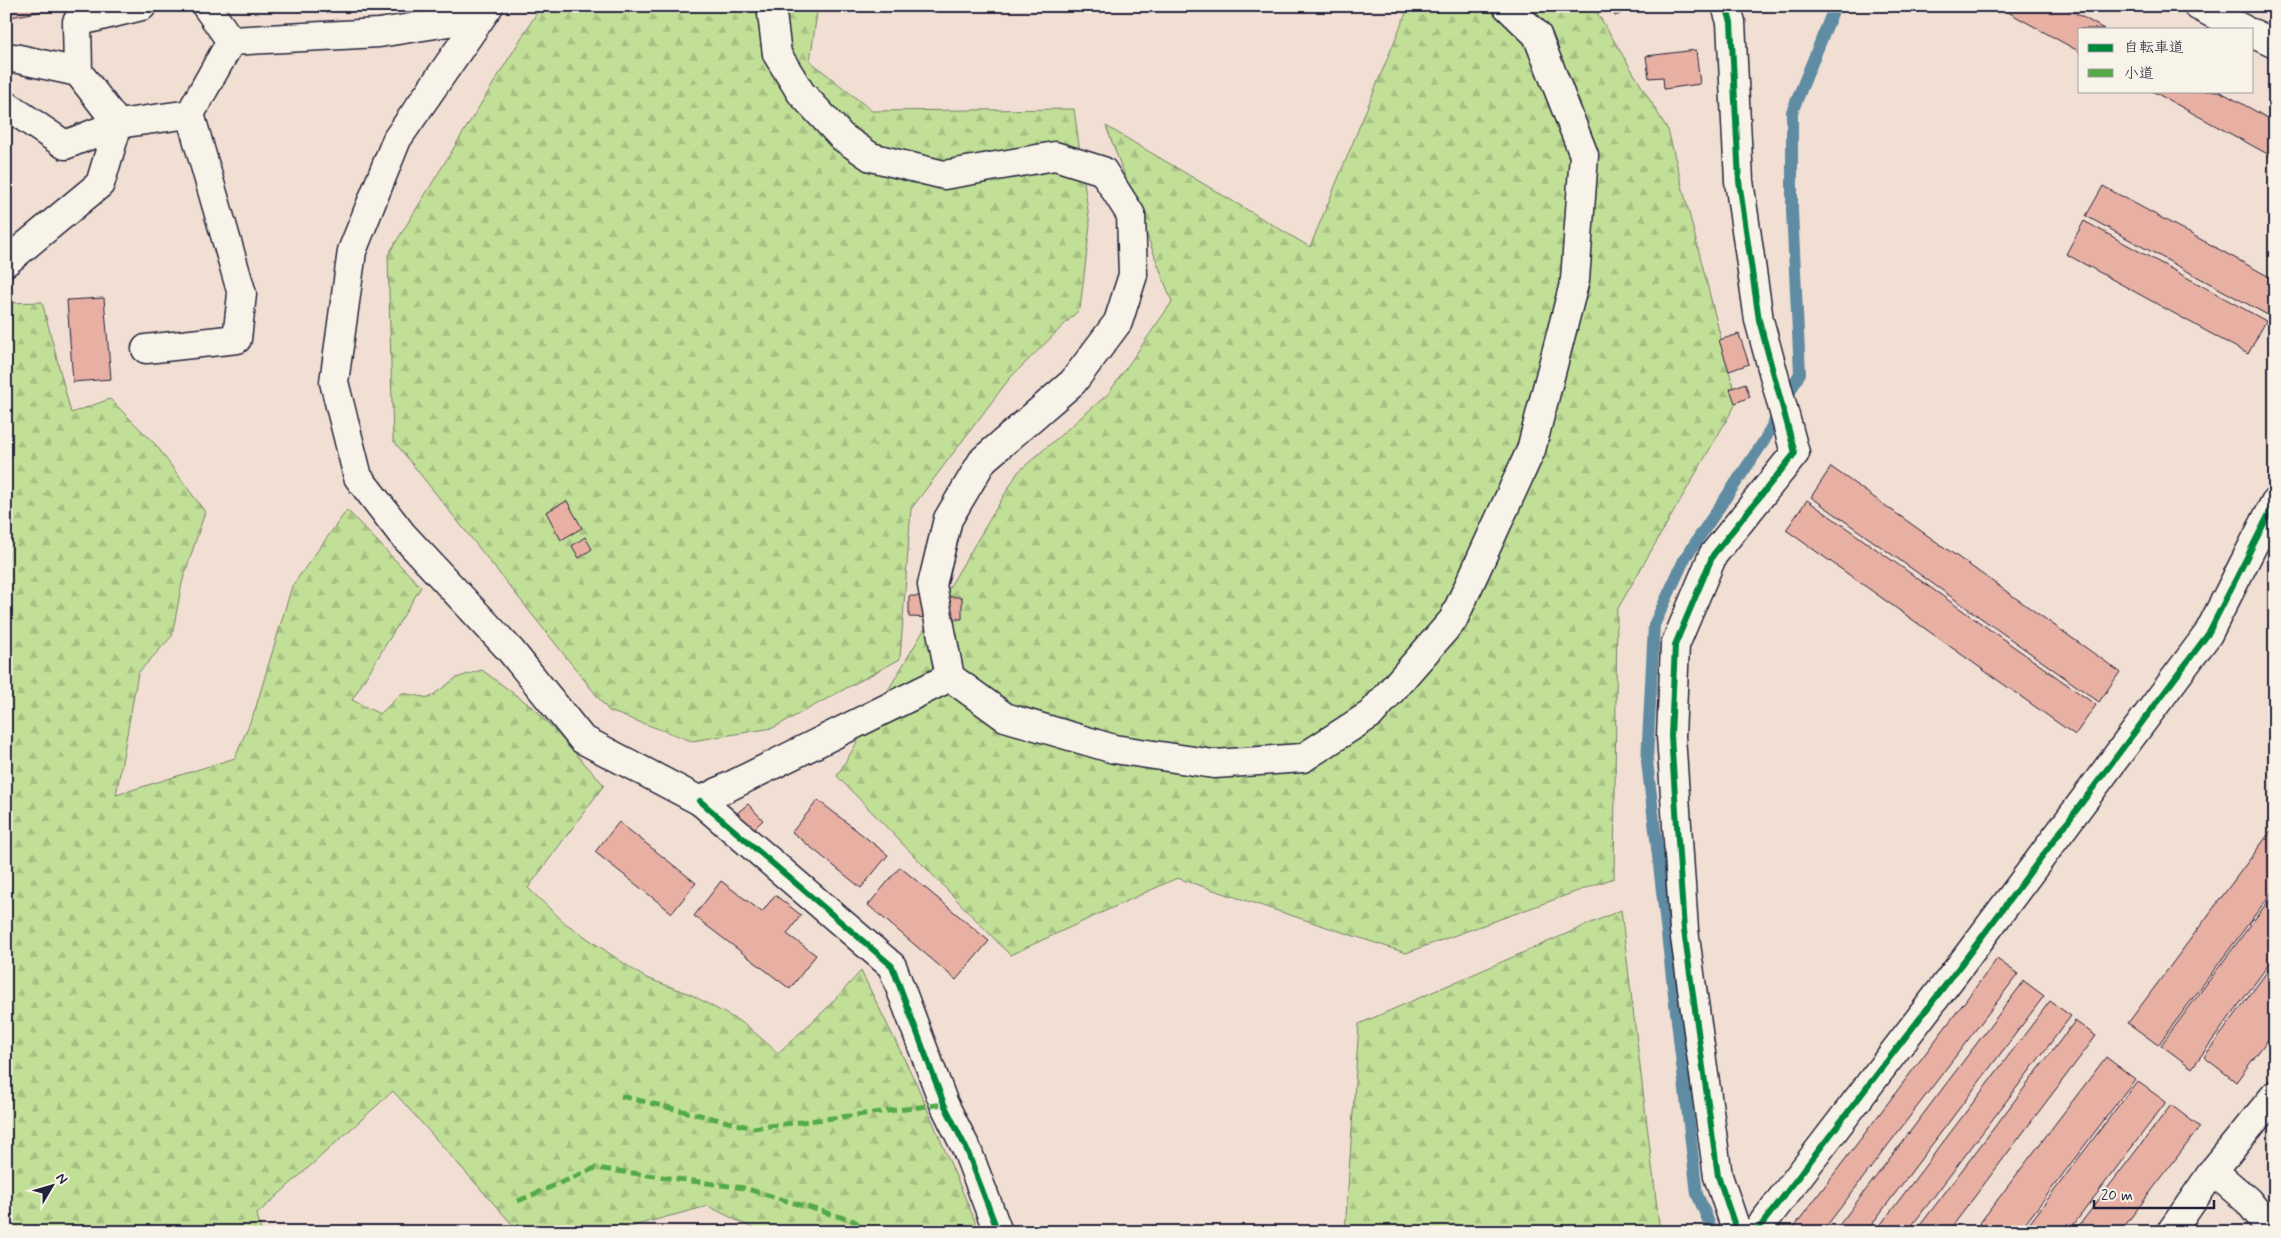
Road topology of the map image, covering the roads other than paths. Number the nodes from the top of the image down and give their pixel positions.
1 (142, 6) edge
2 (206, 6) edge
3 (771, 6) edge
4 (1507, 6) edge
5 (1726, 6) edge
6 (2198, 6) edge
7 (484, 12) edge
8 (2241, 28) edge
9 (2254, 34) edge
10 (231, 40) junction
11 (2275, 44) edge
12 (6, 59) edge
13 (78, 72) junction
14 (6, 105) edge
15 (190, 114) junction
16 (118, 124) junction
17 (6, 262) edge
18 (146, 349) dead end
19 (2275, 502) edge
20 (950, 677) junction
21 (700, 801) junction
22 (2275, 1095) edge
23 (2213, 1171) junction
24 (2248, 1201) junction
25 (2275, 1213) edge
26 (998, 1232) edge
27 (1737, 1232) edge
28 (1756, 1232) edge
29 (2170, 1232) edge
30 (2273, 1232) edge

1 - 13 street
2 - 10 street
3 - 20 street
4 - 20 street
5 - 27 street
6 - 8 street
7 - 10 street
7 - 21 street
9 - 11 street
10 - 15 street
12 - 13 street
13 - 16 street
14 - 16 street
15 - 16 street
15 - 18 street
16 - 17 street
19 - 28 street
20 - 21 street
21 - 26 street
22 - 23 street
23 - 24 street
23 - 29 street
24 - 25 street
24 - 30 street

